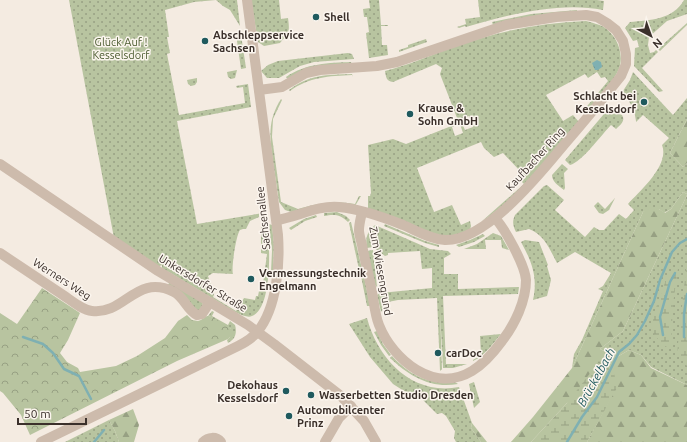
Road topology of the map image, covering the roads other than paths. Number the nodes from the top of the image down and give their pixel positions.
1 (246, 0) edge
2 (259, 90) junction
3 (0, 164) edge
4 (362, 212) junction
5 (495, 218) junction
6 (277, 220) junction
7 (1, 254) edge
8 (210, 302) junction
9 (258, 332) junction
10 (351, 406) junction
11 (41, 442) edge
12 (203, 442) edge
13 (221, 442) edge
14 (325, 442) edge
15 (376, 442) edge

1 - 2 street, Sachsenallee
2 - 5 street, Kaufbacher Ring
2 - 6 street, Sachsenallee
3 - 8 street, Unkersdorfer Straße
4 - 5 street, Kaufbacher Ring
4 - 5 street, Zum Wiesengrund
4 - 6 street, Kaufbacher Ring
6 - 9 street, Sachsenallee
7 - 8 street, Werners Weg
8 - 9 street, Unkersdorfer Straße
9 - 10 street, Unkersdorfer Straße
9 - 11 street, Sachsenallee
10 - 14 street
10 - 15 street, Unkersdorfer Straße
12 - 13 street

